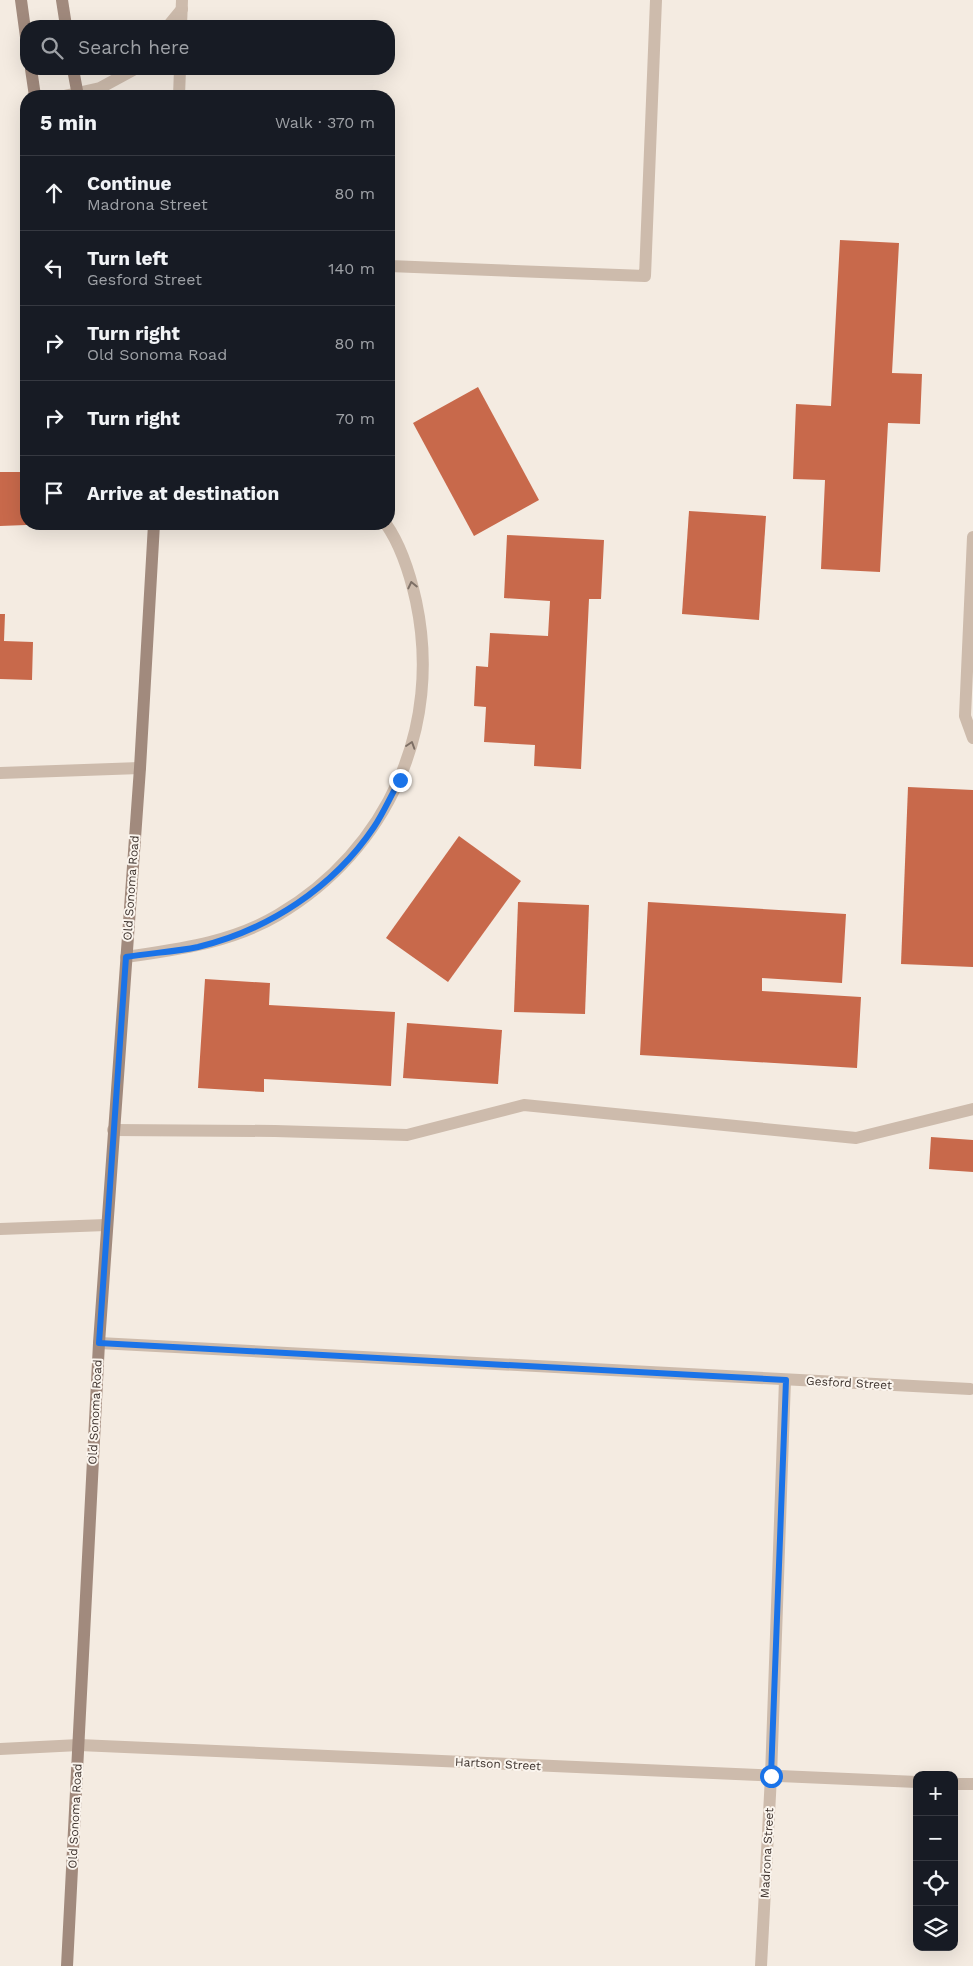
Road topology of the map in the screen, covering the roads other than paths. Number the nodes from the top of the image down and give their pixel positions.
1 (21, 0) edge
2 (62, 0) edge
3 (656, 0) edge
4 (182, 5) edge
5 (24, 20) edge
6 (65, 20) edge
7 (172, 20) edge
8 (181, 20) edge
9 (32, 75) edge
10 (74, 75) edge
11 (124, 75) edge
12 (180, 75) edge
13 (34, 90) edge
14 (77, 90) edge
15 (94, 90) edge
16 (180, 90) edge
17 (395, 266) edge
18 (155, 530) edge
19 (389, 530) edge
20 (973, 537) edge
21 (973, 738) edge
22 (140, 768) junction
23 (0, 773) edge
24 (126, 957) junction
25 (973, 1109) edge
26 (113, 1130) junction
27 (106, 1225) junction
28 (0, 1229) edge
29 (99, 1343) junction
30 (786, 1380) junction
31 (970, 1389) dead end
32 (79, 1745) junction
33 (0, 1749) edge
34 (771, 1776) junction
35 (913, 1782) edge
36 (958, 1784) edge
37 (973, 1784) edge
38 (67, 1966) edge
39 (761, 1966) edge

1 - 5 main road
2 - 6 main road
3 - 17 street
4 - 7 street
4 - 8 street
9 - 13 main road
10 - 14 main road
11 - 15 street
12 - 16 street
18 - 22 main road, Old Sonoma Road
24 -> 19 street
20 - 21 street
22 - 23 street
22 - 24 main road, Old Sonoma Road
24 - 26 main road, Old Sonoma Road
25 - 26 street
26 - 27 main road, Old Sonoma Road
27 - 28 street
27 - 29 main road, Old Sonoma Road
29 - 30 street, Gesford Street
29 - 32 main road, Old Sonoma Road
30 - 31 street, Gesford Street
30 - 34 street, Madrona Street
32 - 33 street, Hartson Street
32 - 34 street, Hartson Street
32 - 38 main road, Old Sonoma Road
34 - 35 street, Hartson Street
34 - 39 street, Madrona Street
36 - 37 street

